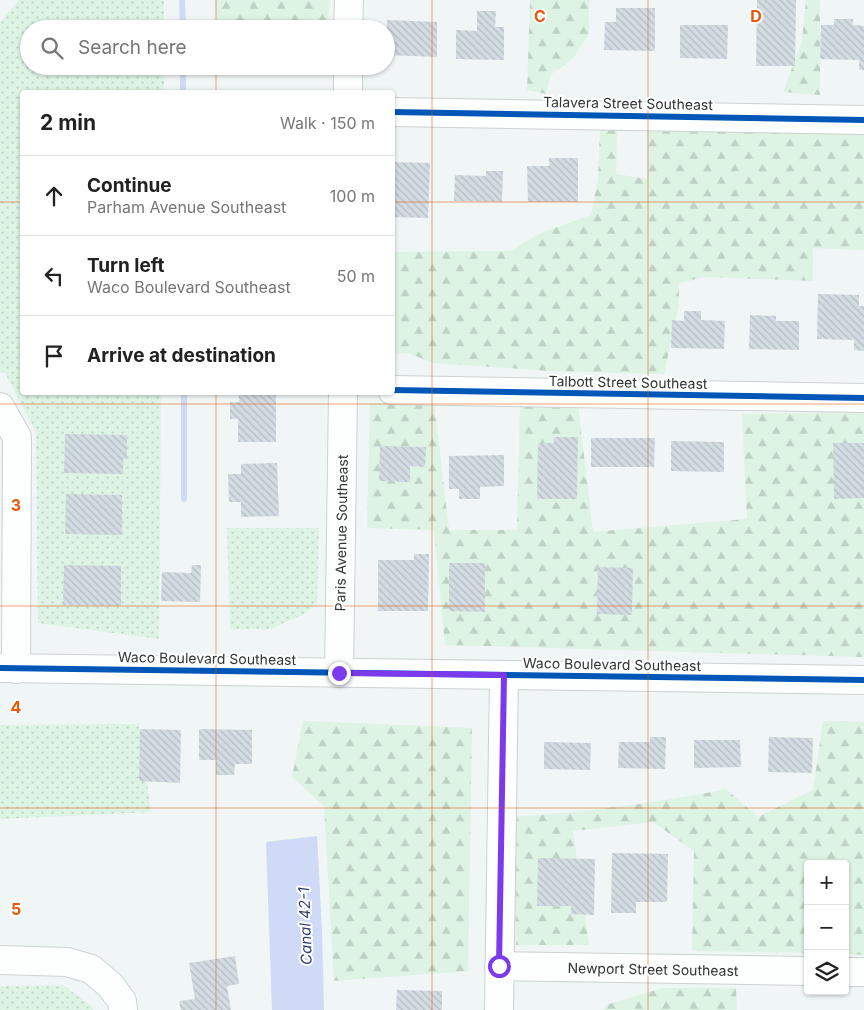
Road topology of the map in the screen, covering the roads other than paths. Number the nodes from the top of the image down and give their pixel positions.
1 (349, 0) edge
2 (348, 20) edge
3 (348, 75) edge
4 (348, 90) edge
5 (395, 112) edge
6 (864, 120) edge
7 (395, 390) edge
8 (343, 395) edge
9 (864, 398) edge
10 (0, 407) edge
11 (8, 668) edge
12 (339, 673) junction
13 (504, 675) junction
14 (864, 680) edge
15 (0, 960) edge
16 (499, 966) junction
17 (804, 971) edge
18 (849, 972) edge
19 (864, 972) edge
20 (123, 1010) edge
21 (498, 1010) edge

1 - 2 street
3 - 4 street
5 - 6 street, Talavera Street Southeast
7 - 9 street, Talbott Street Southeast
8 - 12 street, Paris Avenue Southeast
10 - 11 street
11 - 12 street, Waco Boulevard Southeast
12 - 13 street, Waco Boulevard Southeast
13 - 14 street, Waco Boulevard Southeast
13 - 16 street
15 - 20 street
16 - 17 street, Newport Street Southeast
16 - 21 street
18 - 19 street

